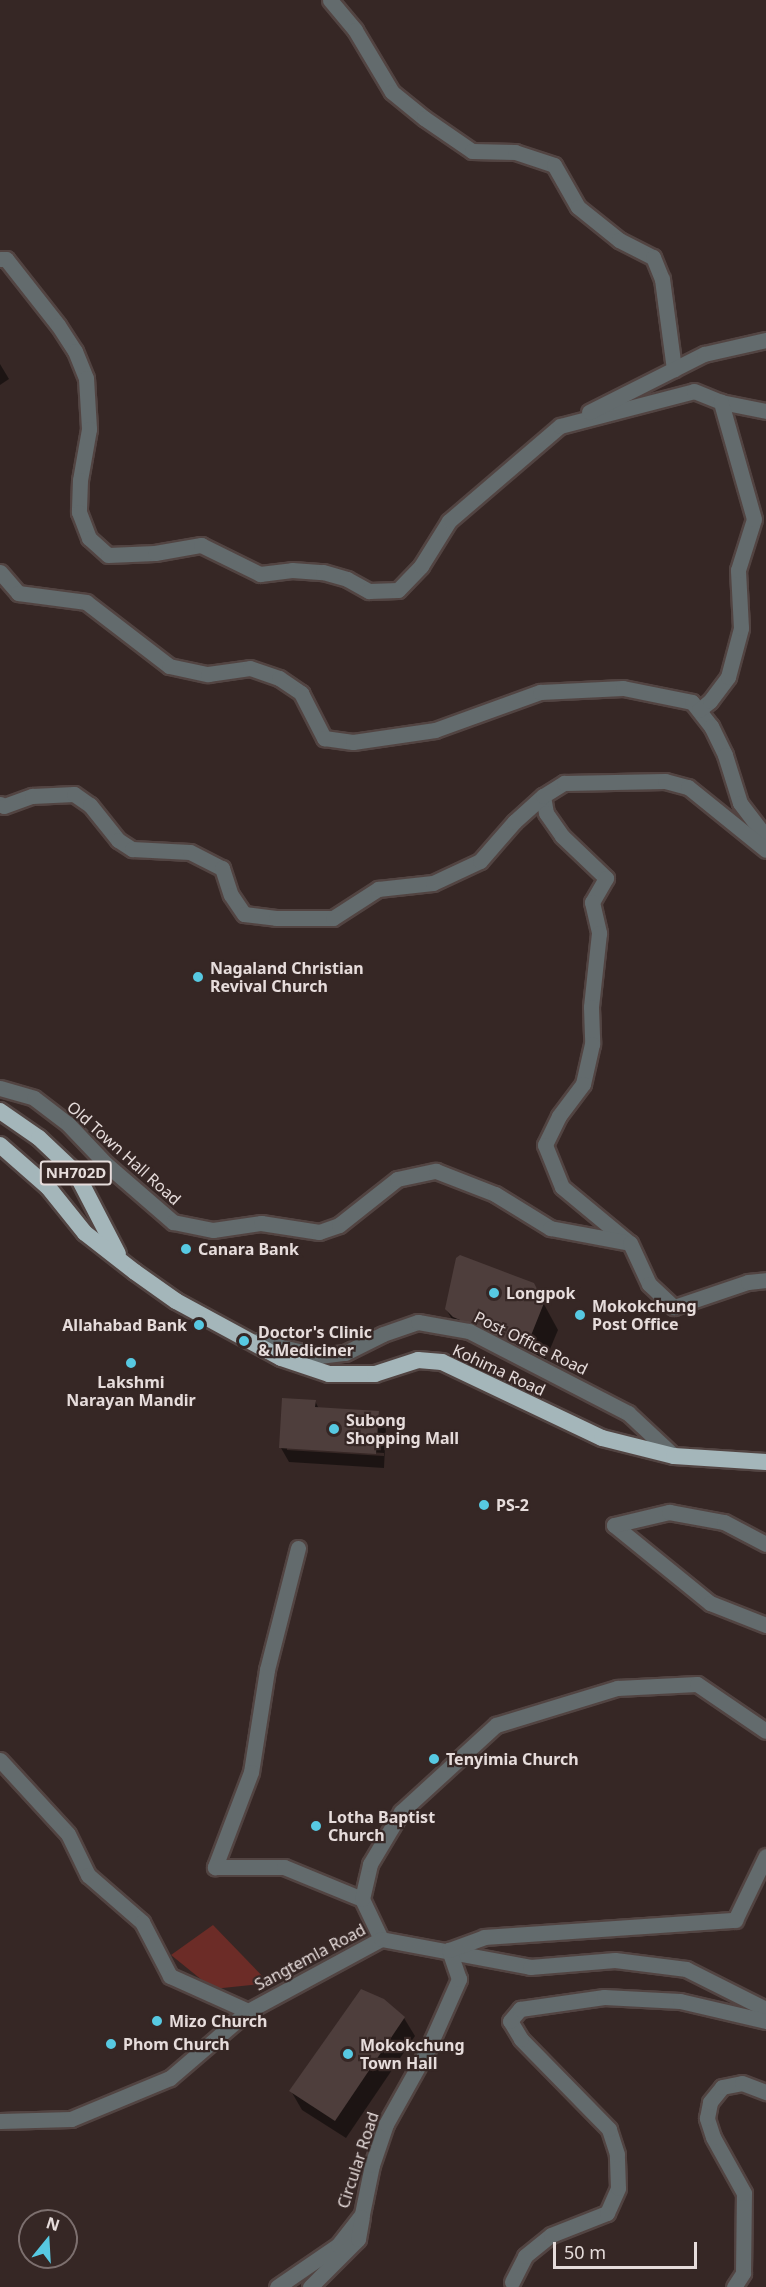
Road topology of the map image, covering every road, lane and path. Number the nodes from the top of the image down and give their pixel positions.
1 (330, 0) edge
2 (0, 259) edge
3 (766, 340) edge
4 (674, 369) junction
5 (721, 402) junction
6 (766, 411) edge
7 (560, 426) junction
8 (0, 572) edge
9 (699, 710) junction
10 (543, 796) junction
11 (0, 804) edge
12 (766, 837) edge
13 (766, 850) edge
14 (0, 1089) edge
15 (0, 1111) edge
16 (0, 1145) edge
17 (630, 1243) junction
18 (121, 1260) junction
19 (766, 1280) edge
20 (251, 1340) junction
21 (674, 1456) junction
22 (766, 1462) edge
23 (766, 1544) edge
24 (298, 1548) dead end
25 (766, 1625) edge
26 (766, 1731) edge
27 (0, 1760) edge
28 (766, 1856) edge
29 (362, 1899) junction
30 (381, 1939) junction
31 (449, 1950) junction
32 (766, 2009) edge
33 (248, 2011) junction
34 (766, 2021) edge
35 (766, 2092) edge
36 (0, 2121) edge
37 (362, 2214) junction
38 (512, 2282) dead end
39 (277, 2287) edge
40 (310, 2287) edge
41 (734, 2287) edge

1 - 4 street
2 - 7 street
3 - 4 street
4 - 7 street
5 - 6 street
5 - 7 street
5 - 9 street
8 - 9 street
9 - 12 street
10 - 11 street
10 - 13 street
10 - 17 street
14 - 17 street, Old Town Hall Road
15 - 18 highway, NH702D
16 - 18 highway, Kohima Road
17 - 19 street
18 - 20 highway, Kohima Road
20 - 21 highway, Kohima Road
20 - 21 street, Post Office Road
21 - 22 highway, Kohima Road
23 - 25 street
24 - 29 street
26 - 29 street
27 - 33 street
28 - 31 street
29 - 30 street
30 - 31 street, Sangtemla Road
30 - 33 street, Sangtemla Road
31 - 32 street, Sangtemla Road
31 - 37 street, Circular Road
33 - 36 street, Sangtemla Road
34 - 38 street
35 - 41 street
37 - 39 street, Circular Road
37 - 40 street

